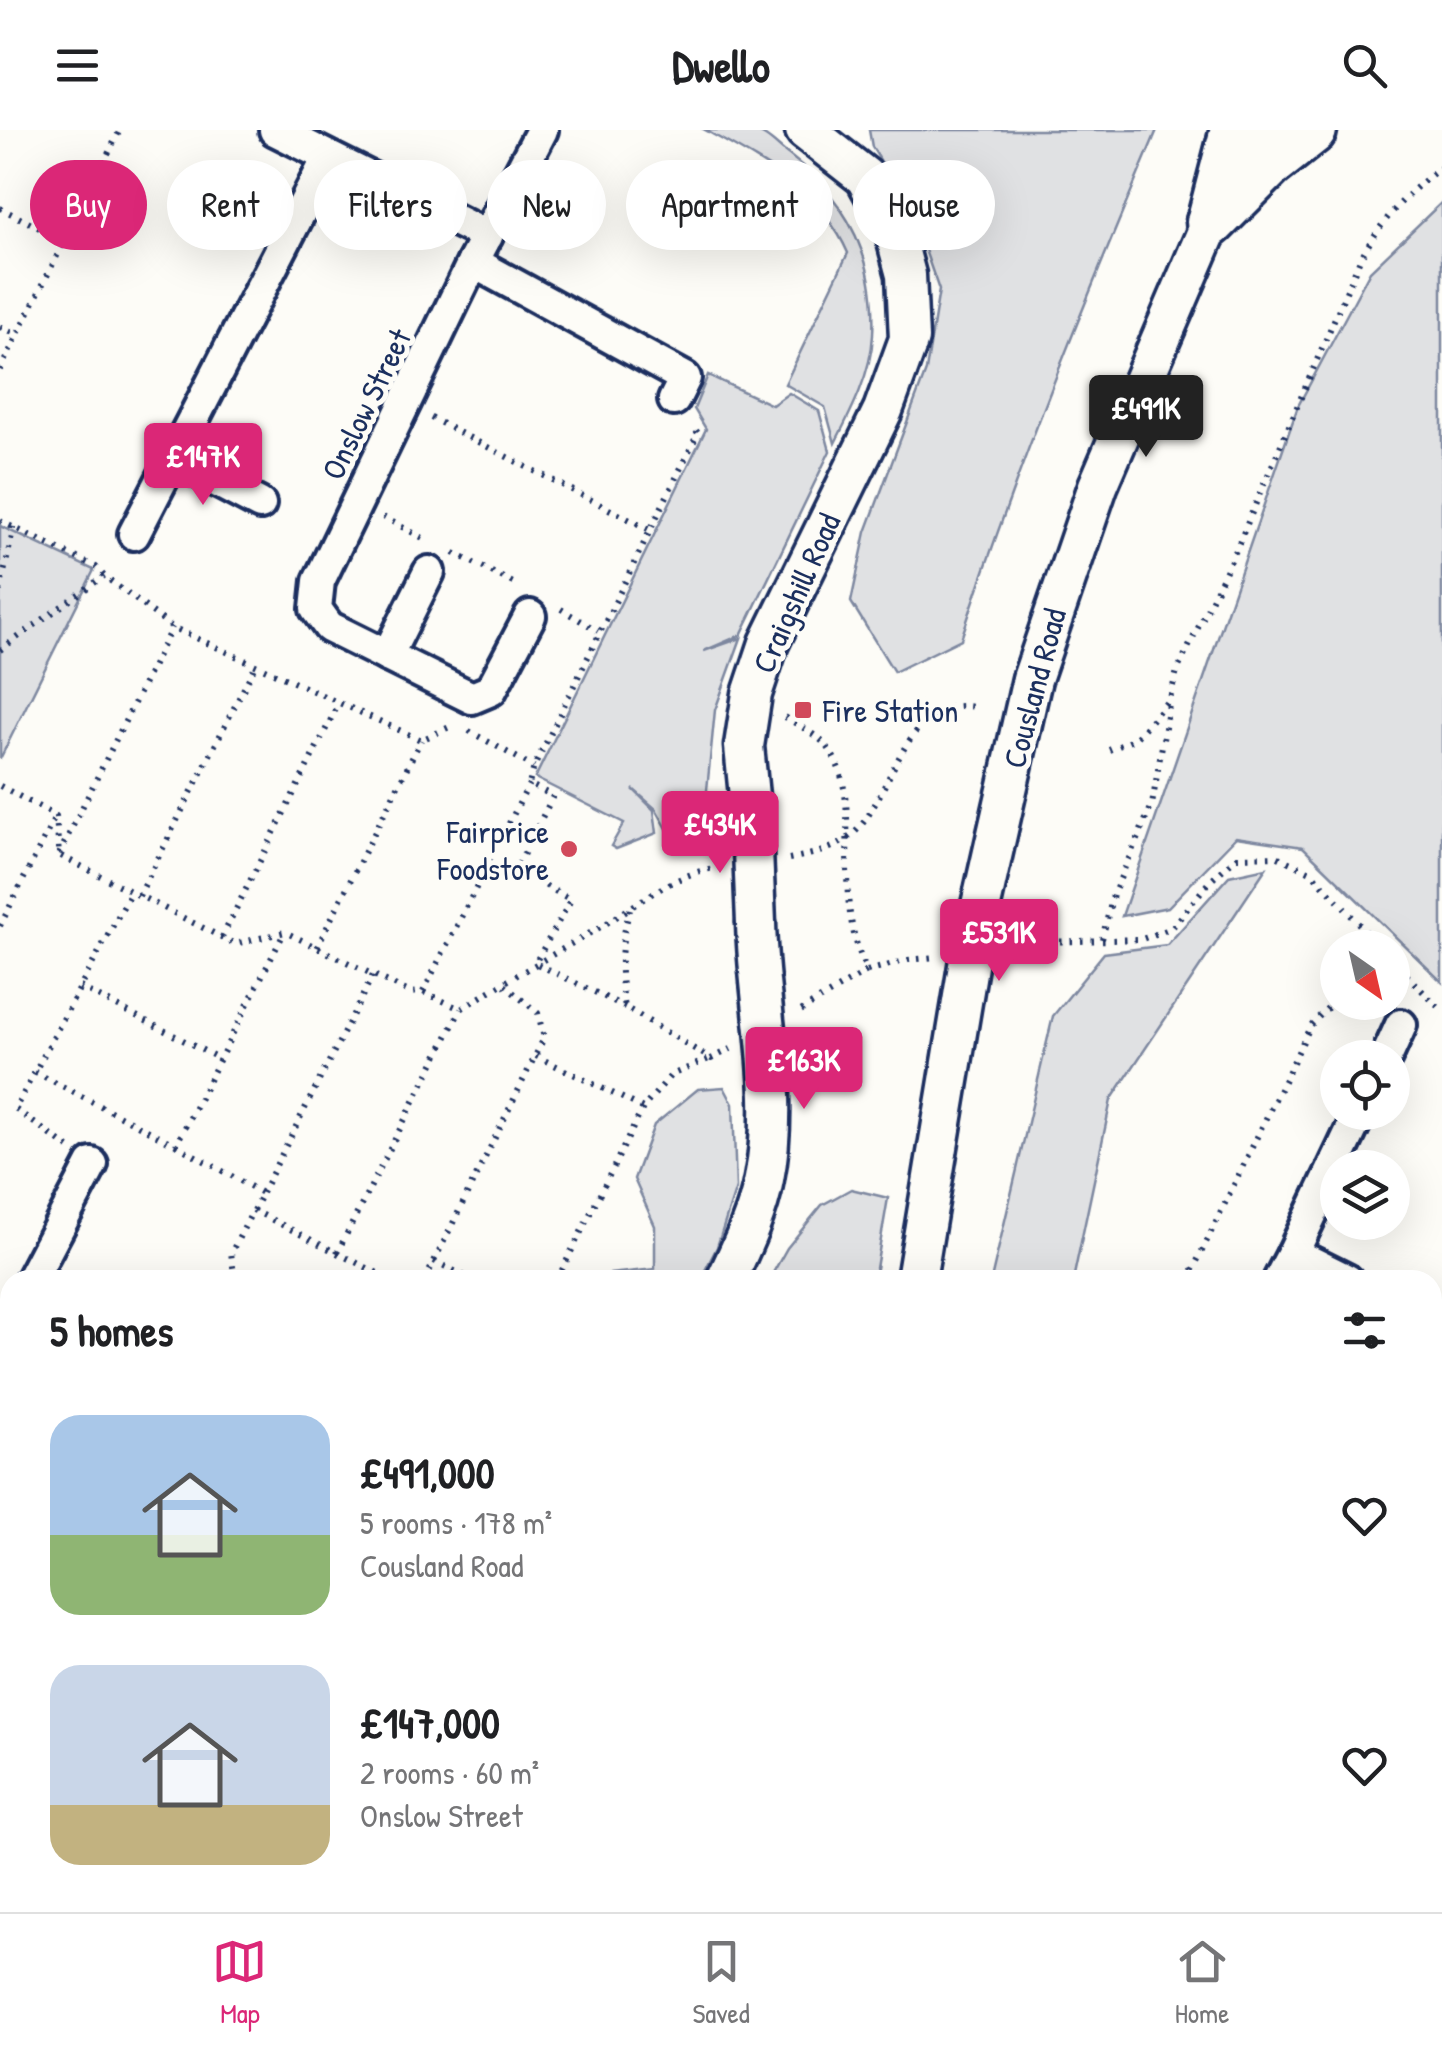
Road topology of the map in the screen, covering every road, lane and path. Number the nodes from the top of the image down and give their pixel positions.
1 (120, 130) edge
2 (275, 130) edge
3 (542, 130) edge
4 (1236, 130) edge
5 (1260, 130) edge
6 (1312, 130) edge
7 (808, 131) edge
8 (328, 158) junction
9 (105, 160) edge
10 (1442, 167) edge
11 (0, 208) edge
12 (1211, 222) junction
13 (30, 223) edge
14 (480, 249) junction
15 (60, 250) edge
16 (0, 328) edge
17 (17, 335) junction
18 (0, 370) edge
19 (674, 400) joint
20 (405, 404) junction
21 (174, 459) junction
22 (260, 504) dead end
23 (356, 504) junction
24 (0, 521) edge
25 (14, 527) junction
26 (648, 530) junction
27 (134, 534) dead end
28 (429, 572) dead end
29 (104, 576) junction
30 (0, 590) edge
31 (536, 603) junction
32 (172, 627) junction
33 (598, 631) junction
34 (0, 650) edge
35 (387, 656) junction
36 (256, 664) junction
37 (752, 694) junction
38 (1170, 698) junction
39 (339, 702) junction
40 (979, 708) dead end
41 (421, 740) junction
42 (1109, 750) dead end
43 (534, 767) junction
44 (529, 784) junction
45 (0, 786) edge
46 (56, 816) junction
47 (846, 838) junction
48 (59, 855) junction
49 (776, 861) dead end
50 (734, 866) dead end
51 (135, 894) junction
52 (630, 908) junction
53 (0, 926) edge
54 (1364, 930) edge
55 (285, 932) junction
56 (222, 937) junction
57 (1102, 940) junction
58 (317, 948) junction
59 (970, 954) junction
60 (535, 963) junction
61 (867, 972) junction
62 (373, 974) junction
63 (1410, 978) edge
64 (502, 983) junction
65 (80, 987) junction
66 (423, 992) junction
67 (625, 1007) junction
68 (461, 1009) junction
69 (1442, 1010) edge
70 (1320, 1016) edge
71 (1401, 1025) dead end
72 (765, 1032) junction
73 (1394, 1040) edge
74 (536, 1056) junction
75 (220, 1058) junction
76 (711, 1059) junction
77 (35, 1072) junction
78 (643, 1108) junction
79 (1351, 1130) edge
80 (176, 1146) junction
81 (92, 1164) joint
82 (262, 1193) junction
83 (253, 1210) junction
84 (337, 1253) junction
85 (434, 1260) junction
86 (1286, 1267) edge
87 (37, 1270) edge
88 (233, 1270) edge
89 (372, 1270) edge
90 (429, 1270) edge
91 (454, 1270) edge
92 (562, 1270) edge
93 (730, 1270) edge
94 (918, 1270) edge
95 (1193, 1270) edge

1 - 9 path
2 - 8 street
3 - 14 street, Onslow Street
4 - 12 main road
5 - 12 street, Cousland Road
6 - 12 main road
7 - 37 street, Craigshill Road
8 - 14 street
8 - 21 street
10 - 38 path
11 - 13 path
12 - 59 street, Cousland Road
14 - 19 street
14 - 20 street, Onslow Street
15 - 17 path
16 - 17 path
17 - 18 path
19 - 26 path
20 - 23 street, Onslow Street
20 - 26 path
21 - 22 street
21 - 27 street
23 - 31 path
23 - 35 street, Onslow Street
24 - 25 path
25 - 29 path
25 - 30 path
26 - 33 path
28 - 35 street
29 - 32 path
29 - 34 path
31 - 33 path
31 - 35 street, Onslow Street
32 - 36 path
32 - 48 path
33 - 43 path
36 - 39 path
36 - 51 path
37 - 47 path
37 - 72 street, Craigshill Road, bridge
38 - 42 path
38 - 57 path
39 - 41 path
39 - 56 path
40 - 47 path
41 - 43 path
41 - 58 path
43 - 44 path
44 - 60 path
44 - 66 path
45 - 46 path
46 - 48 path
46 - 53 path
47 - 49 path
47 - 61 path
48 - 51 path
50 - 52 path
51 - 56 path
51 - 65 path
52 - 60 path
52 - 67 path
54 - 57 path
55 - 56 path
55 - 58 path
55 - 75 path
57 - 59 path
58 - 62 path
59 - 61 path
59 - 94 street, Cousland Road
60 - 64 path
60 - 67 path
61 - 72 path
62 - 66 path
62 - 82 path
63 - 69 path
64 - 68 path
64 - 74 path
65 - 75 path
65 - 77 path
66 - 68 path
67 - 76 path
68 - 84 path
70 - 95 path
71 - 73 street
72 - 76 path
72 - 93 street, Craigshill Road
74 - 78 path
74 - 85 path
75 - 80 path
76 - 78 path
77 - 80 path
77 - 81 path
78 - 92 path
79 - 86 street
80 - 82 path
81 - 87 street
82 - 83 path
83 - 84 path
83 - 88 path
84 - 89 path
85 - 90 path
85 - 91 path

